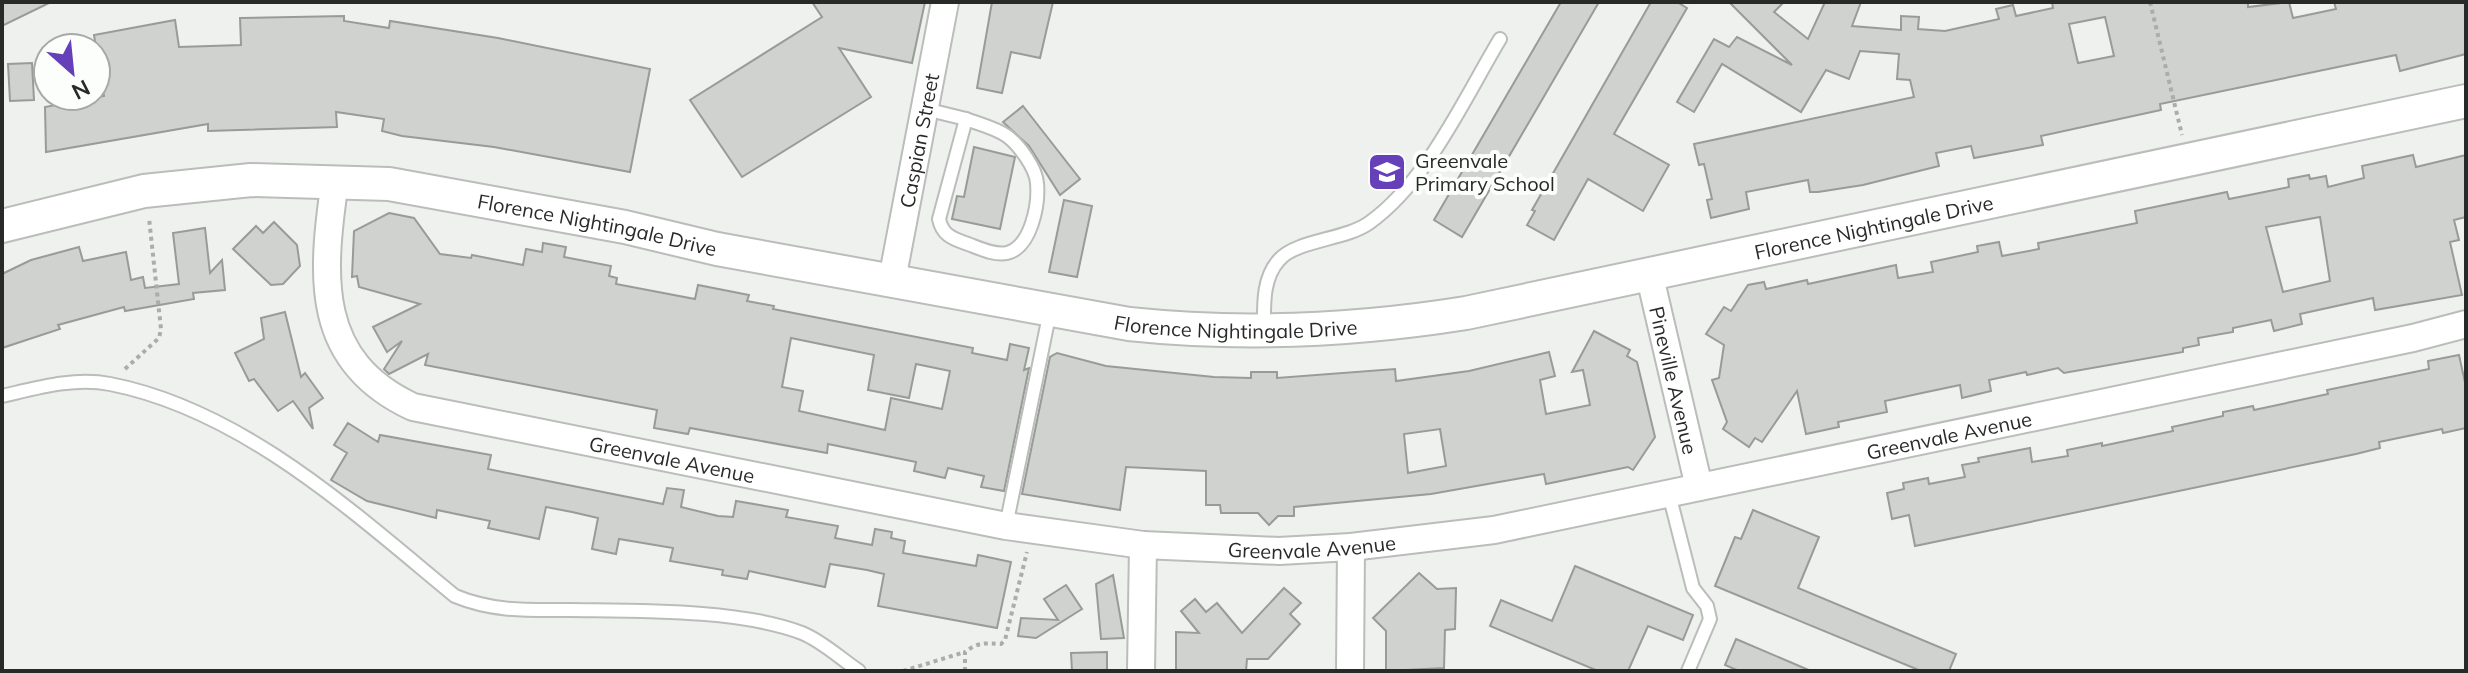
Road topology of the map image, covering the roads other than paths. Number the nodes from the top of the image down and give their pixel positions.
1 (945, 2) edge
2 (1500, 39) dead end
3 (2466, 101) edge
4 (925, 109) junction
5 (966, 119) junction
6 (335, 181) junction
7 (2, 226) edge
8 (1649, 273) junction
9 (892, 280) junction
10 (1050, 311) junction
11 (2466, 324) edge
12 (1263, 333) junction
13 (2, 396) edge
14 (1699, 487) junction
15 (1669, 494) junction
16 (1006, 526) junction
17 (1143, 545) junction
18 (1351, 547) junction
19 (859, 671) edge
20 (1141, 671) edge
21 (1350, 671) edge
22 (1688, 671) edge

1 - 4 street, Caspian Street
2 - 12 lane
3 - 8 street, Florence Nightingale Drive
4 - 5 lane
4 - 9 street, Caspian Street
5 - 5 lane
6 - 7 street, Florence Nightingale Drive
6 - 9 street, Florence Nightingale Drive
6 - 16 street, Greenvale Avenue
8 - 12 street, Florence Nightingale Drive
8 - 14 street, Pineville Avenue
9 - 10 street, Florence Nightingale Drive
10 - 12 street, Florence Nightingale Drive
10 - 16 lane
11 - 14 street, Greenvale Avenue
13 - 19 lane
14 - 15 street, Greenvale Avenue
15 - 18 street, Greenvale Avenue
15 - 22 lane
16 - 17 street, Greenvale Avenue
17 - 18 street, Greenvale Avenue
17 - 20 street
18 - 21 street

